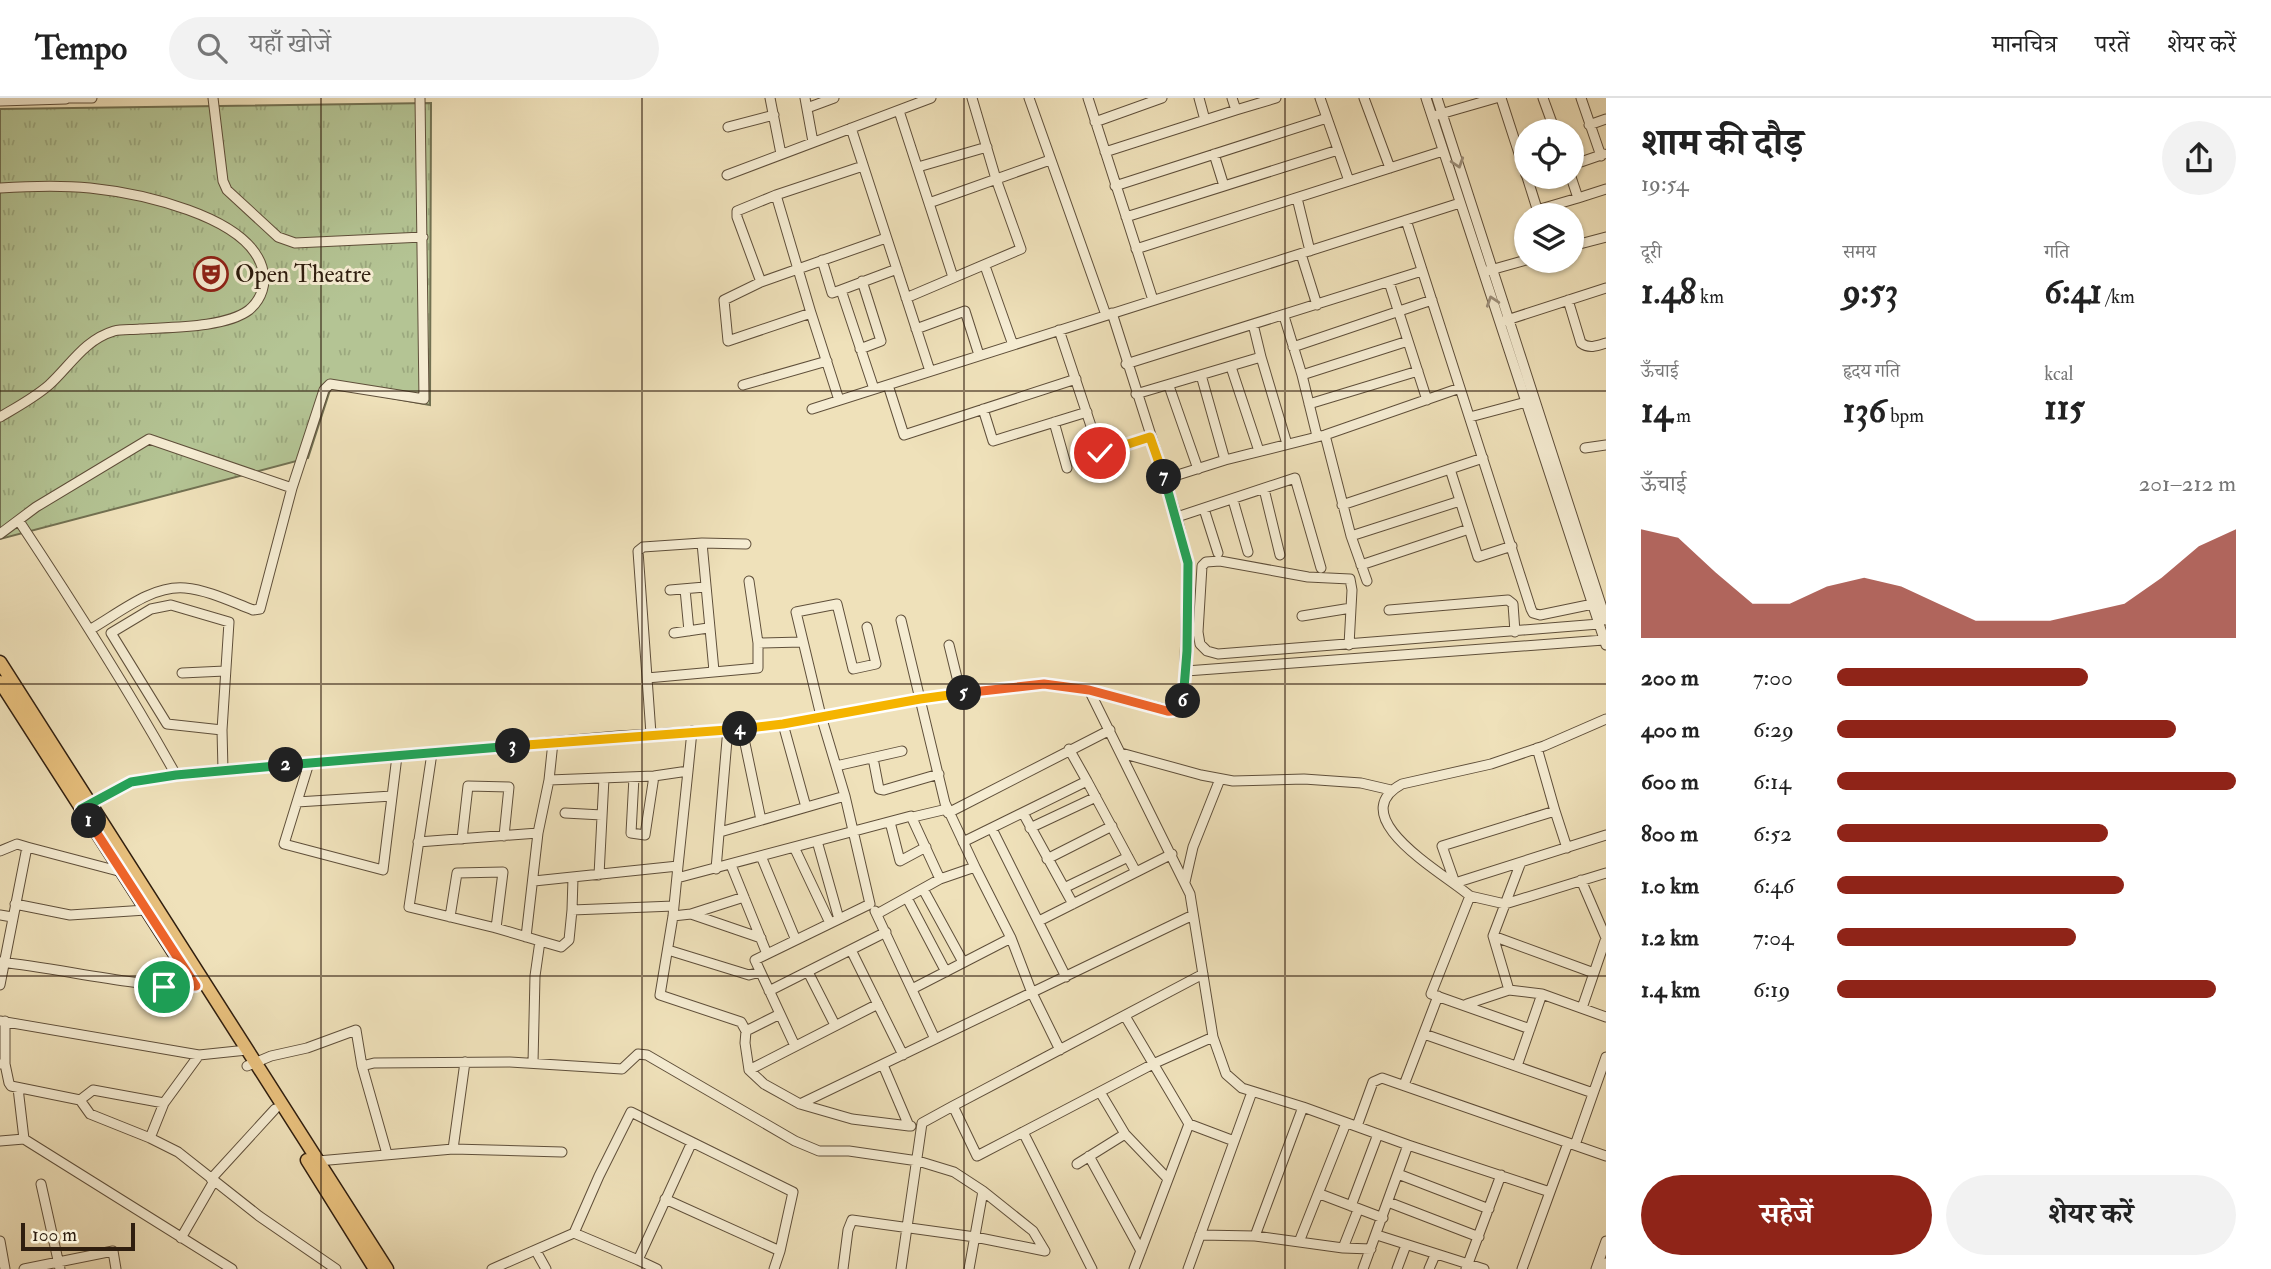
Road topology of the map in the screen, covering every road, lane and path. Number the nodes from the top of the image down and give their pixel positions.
1 (92, 98) edge
2 (213, 98) edge
3 (420, 98) edge
4 (770, 98) edge
5 (834, 98) edge
6 (932, 98) edge
7 (972, 98) edge
8 (1029, 98) edge
9 (1088, 98) edge
10 (1199, 98) edge
11 (1233, 98) edge
12 (1276, 98) edge
13 (1320, 98) edge
14 (1364, 98) edge
15 (1426, 98) edge
16 (1437, 98) edge
17 (1499, 98) edge
18 (1543, 98) edge
19 (1581, 98) edge
20 (66, 99) edge
21 (1155, 99) edge
22 (0, 101) edge
23 (806, 103) edge
24 (1236, 110) junction
25 (899, 111) junction
26 (774, 115) junction
27 (1437, 115) junction
28 (1327, 118) junction
29 (1551, 119) edge
30 (1606, 119) edge
31 (1205, 120) junction
32 (1095, 122) junction
33 (1589, 125) junction
34 (728, 127) dead end
35 (851, 128) junction
36 (1514, 141) edge
37 (813, 142) junction
38 (987, 147) junction
39 (1338, 150) junction
40 (1443, 151) junction
41 (1105, 152) junction
42 (781, 154) junction
43 (1214, 154) junction
44 (1603, 155) edge
45 (1050, 160) junction
46 (1584, 161) edge
47 (863, 166) junction
48 (918, 167) junction
49 (1390, 168) junction
50 (727, 175) dead end
51 (996, 179) junction
52 (1349, 181) junction
53 (1115, 186) junction
54 (1224, 186) junction
55 (0, 188) edge
56 (1575, 189) edge
57 (1606, 190) edge
58 (776, 195) junction
59 (1297, 198) junction
60 (1578, 198) junction
61 (929, 203) junction
62 (1460, 203) junction
63 (1565, 203) edge
64 (1126, 217) junction
65 (1406, 220) junction
66 (423, 237) junction
67 (1606, 237) edge
68 (887, 238) junction
69 (1584, 243) edge
70 (1136, 249) junction
71 (1306, 252) junction
72 (822, 260) junction
73 (1514, 263) edge
74 (985, 266) junction
75 (798, 268) junction
76 (897, 269) junction
77 (1422, 271) junction
78 (1488, 271) junction
79 (953, 277) junction
80 (862, 281) junction
81 (761, 282) junction
82 (1389, 282) junction
83 (1606, 288) edge
84 (841, 290) junction
85 (906, 298) junction
86 (1153, 300) junction
87 (1432, 300) junction
88 (1568, 300) junction
89 (1317, 304) junction
90 (1399, 312) junction
91 (811, 313) junction
92 (1109, 314) junction
93 (1284, 316) junction
94 (1504, 321) junction
95 (1253, 324) junction
96 (916, 329) junction
97 (1059, 330) junction
98 (1408, 341) junction
99 (1606, 343) edge
100 (1013, 345) junction
101 (1293, 347) junction
102 (860, 349) junction
103 (979, 355) junction
104 (1261, 357) junction
105 (827, 361) junction
106 (1126, 365) junction
107 (1231, 367) junction
108 (930, 371) junction
109 (1418, 371) junction
110 (1201, 375) junction
111 (1302, 375) junction
112 (1076, 379) junction
113 (888, 385) junction
114 (743, 386) dead end
115 (1169, 386) junction
116 (1460, 388) junction
117 (874, 389) junction
118 (1136, 394) junction
119 (839, 400) junction
120 (1427, 400) junction
121 (1526, 402) junction
122 (1309, 404) junction
123 (813, 409) dead end
124 (983, 409) junction
125 (1087, 412) junction
126 (0, 417) edge
127 (1470, 417) junction
128 (1054, 422) junction
129 (1321, 435) junction
130 (1150, 437) junction
131 (1287, 444) junction
132 (1606, 445) edge
133 (1586, 448) dead end
134 (1259, 451) junction
135 (1483, 458) junction
136 (1225, 460) junction
137 (1067, 468) dead end
138 (1198, 469) junction
139 (1450, 469) junction
140 (1164, 479) junction
141 (292, 488) junction
142 (1264, 489) junction
143 (1233, 500) junction
144 (1460, 500) junction
145 (1342, 505) junction
146 (1204, 509) junction
147 (1177, 517) junction
148 (19, 521) junction
149 (1469, 529) junction
150 (0, 534) edge
151 (1351, 536) junction
152 (702, 543) junction
153 (746, 544) dead end
154 (1512, 547) junction
155 (1248, 552) dead end
156 (1218, 553) dead end
157 (1280, 555) dead end
158 (1361, 565) junction
159 (1321, 568) dead end
160 (749, 581) dead end
161 (1367, 581) dead end
162 (705, 587) junction
163 (685, 589) junction
164 (670, 590) dead end
165 (1593, 604) junction
166 (1351, 608) junction
167 (1389, 610) dead end
168 (1302, 615) dead end
169 (901, 620) dead end
170 (1603, 622) edge
171 (867, 627) dead end
172 (709, 628) junction
173 (91, 629) junction
174 (689, 631) junction
175 (1516, 632) junction
176 (674, 634) dead end
177 (802, 642) junction
178 (758, 643) junction
179 (1605, 643) edge
180 (949, 645) dead end
181 (1349, 645) junction
182 (1187, 651) junction
183 (1207, 651) junction
184 (0, 662) edge
185 (225, 671) junction
186 (714, 671) junction
187 (1186, 671) junction
188 (183, 673) dead end
189 (647, 678) junction
190 (0, 682) edge
191 (1089, 690) junction
192 (961, 694) junction
193 (920, 699) junction
194 (821, 716) junction
195 (1606, 719) edge
196 (783, 724) junction
197 (728, 729) junction
198 (742, 729) junction
199 (222, 730) junction
200 (1110, 730) junction
201 (692, 732) junction
202 (651, 734) junction
203 (553, 742) junction
204 (1537, 748) junction
205 (1069, 749) junction
206 (902, 751) dead end
207 (432, 753) junction
208 (1121, 753) junction
209 (397, 756) junction
210 (873, 758) junction
211 (309, 763) junction
212 (836, 766) junction
213 (223, 770) junction
214 (688, 771) junction
215 (939, 774) junction
216 (176, 775) junction
217 (634, 776) junction
218 (654, 776) junction
219 (604, 778) junction
220 (1220, 779) junction
221 (549, 780) junction
222 (1087, 781) junction
223 (1391, 790) junction
224 (392, 796) junction
225 (845, 796) junction
226 (1096, 797) junction
227 (297, 802) junction
228 (85, 806) junction
229 (806, 807) junction
230 (948, 811) junction
231 (1555, 811) junction
232 (565, 813) dead end
233 (1023, 813) junction
234 (602, 815) junction
235 (913, 817) junction
236 (761, 820) junction
237 (890, 822) junction
238 (1112, 826) junction
239 (1031, 828) junction
240 (992, 829) junction
241 (853, 830) junction
242 (720, 832) junction
243 (538, 834) junction
244 (1606, 835) edge
245 (504, 836) junction
246 (462, 839) junction
247 (817, 841) junction
248 (418, 842) junction
249 (963, 842) junction
250 (27, 847) junction
251 (794, 847) junction
252 (926, 847) junction
253 (1567, 848) junction
254 (0, 851) edge
255 (1172, 853) junction
256 (761, 856) junction
257 (1128, 857) junction
258 (1047, 859) junction
259 (1521, 862) junction
260 (730, 864) junction
261 (678, 866) junction
262 (975, 867) junction
263 (716, 869) junction
264 (122, 872) junction
265 (1136, 872) junction
266 (1606, 873) edge
267 (599, 875) junction
268 (573, 878) junction
269 (677, 878) junction
270 (940, 879) junction
271 (1581, 880) junction
272 (534, 881) junction
273 (1455, 883) junction
274 (1185, 884) junction
275 (1063, 888) junction
276 (923, 889) junction
277 (1470, 896) junction
278 (744, 897) junction
279 (906, 898) junction
280 (15, 904) junction
281 (870, 904) junction
282 (1073, 904) junction
283 (1505, 904) junction
284 (146, 910) junction
285 (572, 910) junction
286 (673, 911) junction
287 (691, 914) junction
288 (877, 914) junction
289 (0, 915) edge
290 (1194, 915) junction
291 (12, 917) junction
292 (450, 917) junction
293 (834, 921) junction
294 (1039, 921) junction
295 (495, 928) junction
296 (886, 932) junction
297 (1493, 936) junction
298 (526, 937) junction
299 (761, 938) junction
300 (795, 938) junction
301 (1011, 938) junction
302 (540, 941) junction
303 (668, 950) junction
304 (852, 950) junction
305 (767, 954) junction
306 (2, 962) edge
307 (963, 962) junction
308 (760, 972) junction
309 (808, 972) junction
310 (946, 972) junction
311 (1594, 973) junction
312 (1203, 974) junction
313 (1066, 977) junction
314 (0, 985) edge
315 (196, 986) junction
316 (912, 989) junction
317 (1509, 989) junction
318 (769, 991) junction
319 (1032, 993) junction
320 (1542, 994) junction
321 (1438, 996) junction
322 (878, 1004) junction
323 (1466, 1004) junction
324 (1582, 1008) junction
325 (780, 1014) junction
326 (1125, 1016) junction
327 (1606, 1017) edge
328 (2, 1021) edge
329 (835, 1025) junction
330 (1530, 1029) junction
331 (746, 1031) junction
332 (1424, 1034) junction
333 (1213, 1037) junction
334 (935, 1039) junction
335 (795, 1046) junction
336 (1060, 1050) junction
337 (243, 1051) junction
338 (199, 1055) junction
339 (903, 1055) junction
340 (1606, 1057) edge
341 (465, 1062) junction
342 (533, 1063) junction
343 (3, 1064) edge
344 (251, 1064) junction
345 (1153, 1064) junction
346 (883, 1065) junction
347 (362, 1066) junction
348 (1517, 1066) junction
349 (750, 1070) junction
350 (1404, 1085) junction
351 (18, 1088) junction
352 (1100, 1092) junction
353 (1252, 1092) junction
354 (1593, 1093) junction
355 (80, 1100) junction
356 (164, 1104) junction
357 (800, 1104) junction
358 (953, 1106) junction
359 (1303, 1107) junction
360 (275, 1109) junction
361 (1346, 1123) junction
362 (922, 1124) junction
363 (1189, 1124) junction
364 (909, 1126) junction
365 (1357, 1126) junction
366 (1023, 1132) junction
367 (1125, 1134) junction
368 (1378, 1134) junction
369 (150, 1138) junction
370 (23, 1139) junction
371 (1234, 1141) junction
372 (0, 1142) edge
373 (692, 1142) junction
374 (1572, 1144) junction
375 (1408, 1145) junction
376 (453, 1149) junction
377 (562, 1152) dead end
378 (387, 1154) junction
379 (1089, 1156) junction
380 (1606, 1156) edge
381 (918, 1159) junction
382 (318, 1161) junction
383 (1077, 1164) dead end
384 (1398, 1174) junction
385 (1501, 1175) junction
386 (1168, 1179) junction
387 (212, 1180) junction
388 (41, 1184) dead end
389 (983, 1191) junction
390 (1550, 1192) junction
391 (1320, 1194) junction
392 (665, 1199) junction
393 (1388, 1202) junction
394 (1354, 1208) junction
395 (1489, 1209) junction
396 (1383, 1218) junction
397 (907, 1229) junction
398 (574, 1233) junction
399 (1200, 1235) junction
400 (1377, 1235) junction
401 (1255, 1236) junction
402 (975, 1237) junction
403 (1479, 1237) junction
404 (181, 1238) junction
405 (0, 1241) edge
406 (1606, 1241) edge
407 (1299, 1242) junction
408 (1406, 1245) junction
409 (1343, 1248) junction
410 (1371, 1249) junction
411 (536, 1251) junction
412 (780, 1251) junction
413 (1141, 1251) junction
414 (1435, 1255) junction
415 (322, 1259) junction
416 (638, 1260) junction
417 (1606, 1263) edge
418 (59, 1266) edge
419 (1466, 1267) edge
420 (5, 1269) edge
421 (24, 1269) edge
422 (116, 1269) edge
423 (232, 1269) edge
424 (316, 1269) edge
425 (337, 1269) edge
426 (375, 1269) edge
427 (387, 1269) edge
428 (492, 1269) edge
429 (545, 1269) edge
430 (657, 1269) edge
431 (775, 1269) edge
432 (844, 1269) edge
433 (901, 1269) edge
434 (969, 1269) edge
435 (1091, 1269) edge
436 (1134, 1269) edge
437 (1188, 1269) edge
438 (1363, 1269) edge
439 (1397, 1269) edge
440 (1429, 1269) edge
441 (1484, 1269) edge
442 (1522, 1269) edge
443 (1596, 1269) edge
444 (1604, 1269) edge

1 - 20 street
2 - 66 street
3 - 66 street
4 - 26 street
5 - 23 street
6 - 25 street
7 - 38 street
8 - 45 street
9 - 32 street
10 - 31 street
11 - 24 street
12 - 24 street
13 - 28 street
14 - 49 street
15 - 27 street
16 - 27 street
17 - 27 street
17 - 36 street
18 - 29 street
19 - 33 street
20 - 22 street
21 - 32 street
23 - 37 street
24 - 31 street
25 - 35 street
25 - 48 street
26 - 34 street
26 - 42 street
27 - 40 street
27 -> 78 street
28 - 39 street
28 - 43 street
30 - 33 street
31 - 41 street
32 - 41 street
33 - 44 street
35 - 37 street
35 - 47 street
37 - 42 street
38 - 48 street
38 - 51 street
39 - 52 street
39 - 54 street
40 - 49 street
40 - 62 street
41 - 53 street
42 - 50 street
43 - 53 street
43 - 54 street
44 - 46 street
45 - 51 street
45 - 92 street
47 - 58 street
47 - 68 street
48 - 61 street
49 - 52 street
51 - 61 street
51 - 74 street
52 - 59 street
53 - 64 street
54 - 64 street
55 - 126 street
56 - 60 street
57 - 60 street
58 - 75 street
58 - 81 street
59 - 70 street
59 - 71 street
60 - 63 street
61 - 79 street
62 - 65 street
62 - 78 street
64 - 70 street
65 - 71 street
65 - 77 street
66 - 141 street
67 - 69 street
68 - 72 street
68 - 76 street
70 - 86 street
71 - 86 street
71 - 89 street
72 - 75 street
72 - 84 street
73 - 78 street
74 - 79 street
74 - 100 street
75 - 81 street
75 - 91 street
76 - 80 street
76 - 85 street
77 - 82 street
77 - 87 street
78 - 94 street
79 - 85 street
80 - 84 street
80 - 102 street
81 - 91 street
82 - 89 street
82 - 90 street
83 - 88 street
84 - 102 street
85 - 96 street
86 - 92 street
87 - 90 street
87 - 116 street
88 - 94 street
88 - 99 street
89 - 93 street
90 - 98 street
90 - 101 street
91 - 105 street
92 - 97 street
92 - 106 street
93 - 95 street
93 - 101 street
94 - 121 street
94 - 170 street
95 - 104 street
95 - 106 street
96 - 103 street
96 - 108 street
97 - 100 street
97 - 112 street
98 - 109 street
98 - 111 street
100 - 103 street
101 - 111 street
102 - 117 street
103 - 108 street
104 - 107 street
104 - 131 street
105 - 114 street
105 - 119 street
106 - 118 street
107 - 110 street
107 - 134 street
108 - 113 street
109 - 120 street
109 - 122 street
110 - 115 street
110 - 136 street
111 - 122 street
112 - 124 street
112 - 125 street
113 - 117 street
113 - 124 street
115 - 118 street
115 - 138 street
116 - 120 street
116 - 127 street
117 - 119 street
118 - 130 street
119 - 123 street
120 - 129 street
121 - 127 street
121 - 165 street
122 - 129 street
124 - 128 street
125 - 128 street
125 - 130 street
127 - 135 street
128 - 137 street
129 - 131 street
129 - 145 street
130 - 140 street
131 - 134 street
132 - 133 street
134 - 136 street
135 - 139 street
135 - 154 street
136 - 138 street
138 - 140 street
139 - 144 street
139 - 145 street
140 - 147 street
141 - 148 street
141 - 173 street
142 - 143 street
142 - 157 street
142 - 159 street
143 - 146 street
143 - 155 street
144 - 149 street
144 - 151 street
145 - 151 street
146 - 147 street
146 - 156 street
147 - 182 street
148 - 150 street
148 - 173 street
149 - 154 street
149 - 158 street
151 - 158 street
152 - 153 street
152 - 162 street
152 - 189 street
154 - 165 street
158 - 161 street
160 - 178 street
162 - 163 street
162 - 172 street
163 - 164 street
163 - 174 street
165 - 170 street
166 - 168 street
166 - 181 street
166 - 183 street
167 - 175 street
169 - 193 street
170 - 175 street
170 - 179 street
171 - 177 street
172 - 174 street
172 - 186 street
173 - 216 street
174 - 176 street
175 - 181 street
177 - 178 street
177 - 194 street
178 - 186 street
179 - 187 street
180 - 192 street
181 - 183 street
182 - 183 street
182 - 187 street
184 - 228 main road
185 - 188 street
185 - 199 street
185 - 199 street
186 - 189 street
187 - 191 street
189 - 202 street
190 - 228 main road
191 - 192 street
191 - 200 street
192 - 193 street
193 - 194 street
193 - 215 street
194 - 196 street
194 - 212 street
195 - 204 street
196 - 198 street
196 - 229 street
197 - 198 street
197 - 201 street
197 - 242 street
198 - 236 street
199 - 213 street
200 - 205 street
200 - 208 street
201 - 202 street
201 - 214 street
202 - 203 street
203 - 207 street
203 - 221 street
204 - 223 street
204 - 231 street
205 - 222 street
205 - 230 street
206 - 210 street
207 - 209 street
207 - 248 street
208 - 220 street
208 - 255 street
209 - 211 street
209 - 224 street
210 - 212 street
210 - 215 street
211 - 213 street
211 - 227 street
212 - 225 street
213 - 216 street
214 - 218 street
214 - 261 street
215 - 230 street
216 - 228 street
217 - 218 street
217 - 218 street
217 - 219 street
219 - 221 street
219 - 234 street
220 - 223 street
220 - 274 street
221 - 243 street
222 - 226 street
222 - 233 street
223 - 273 street
224 - 227 street
224 - 227 street
225 - 229 street
225 - 241 street
226 - 238 street
226 - 239 street
228 - 264 main road
228 - 337 main road
229 - 236 street
230 - 235 street
230 - 249 street
231 - 253 street
231 - 273 street
232 - 234 street
233 - 239 street
233 - 240 street
234 - 267 street
235 - 237 street
235 - 252 street
236 - 242 street
237 - 241 street
237 - 252 street
238 - 257 street
238 - 258 street
239 - 258 street
240 - 249 street
240 - 294 street
241 - 247 street
241 - 281 street
242 - 263 street
243 - 245 street
243 - 272 street
244 - 253 street
245 - 246 street
245 - 246 street
246 - 248 street
247 - 251 street
247 - 293 street
248 - 292 street
249 - 262 street
250 - 254 street
250 - 264 street
250 - 280 street
251 - 256 street
251 - 293 street
252 - 270 street
253 - 259 street
255 - 265 street
255 - 274 street
256 - 260 street
256 - 300 street
257 - 265 street
257 - 275 street
258 - 275 street
259 - 273 street
259 - 283 street
260 - 263 street
260 - 278 street
261 - 267 street
261 - 269 street
262 - 270 street
262 - 301 street
263 - 269 street
264 - 284 main road
265 - 282 street
266 - 271 street
267 - 268 street
268 - 272 street
268 - 285 street
269 - 286 street
270 - 276 street
271 - 283 street
271 - 311 street
272 - 298 street
273 - 277 street
274 - 290 street
275 - 282 street
276 - 279 street
276 - 307 street
277 - 283 street
277 - 321 street
278 - 287 street
278 - 299 street
279 - 288 street
279 - 310 street
280 - 284 street
280 - 291 street
281 - 288 street
281 - 293 street
282 - 294 street
283 - 297 street
284 - 315 main road
285 - 286 street
285 - 302 street
286 - 287 street
286 - 303 street
287 - 299 street
288 - 296 street
289 - 291 street
290 - 312 street
290 - 313 street
291 - 306 street
292 - 295 street
292 - 295 street
293 - 300 street
294 - 313 street
295 - 298 street
296 - 304 street
296 - 316 street
297 - 311 street
297 - 317 street
298 - 302 street
299 - 305 street
300 - 305 street
301 - 307 street
301 - 319 street
302 - 342 street
303 - 308 street
303 - 331 street
304 - 309 street
304 - 322 street
305 - 308 street
306 - 314 street
306 - 315 street
307 - 310 street
308 - 318 street
309 - 318 street
309 - 329 street
310 - 316 street
311 - 324 street
312 - 326 street
312 - 333 street
313 - 319 street
315 - 337 main road
316 - 334 street
317 - 320 street
317 - 323 street
318 - 325 street
319 - 334 street
319 - 336 street
320 - 324 street
320 - 330 street
321 - 323 street
321 - 332 street
322 - 329 street
322 - 339 street
323 - 330 street
324 - 327 street
325 - 331 street
325 - 335 street
326 - 336 street
326 - 345 street
328 - 338 street
328 - 343 street
329 - 335 street
330 - 348 street
331 - 349 street
332 - 348 street
332 - 350 street
333 - 345 street
333 - 353 street
334 - 339 street
335 - 349 street
336 - 358 street
337 - 338 street
337 - 344 main road
338 - 356 street
339 - 346 street
340 - 354 street
341 - 342 street
341 - 347 street
341 - 376 street
342 - 381 street
343 - 351 street
344 - 347 street
344 - 360 main road
344 - 382 main road
345 - 352 street
345 - 363 street
346 - 357 street
346 - 364 street
347 - 378 street
348 - 354 street
349 - 357 street
350 - 365 street
350 - 374 street
351 - 355 street
351 - 370 street
352 - 366 street
352 - 367 street
353 - 359 street
353 - 371 street
354 - 374 street
355 - 356 street
355 - 369 street
356 - 369 street
357 - 364 street
358 - 362 street
358 - 366 street
359 - 361 street
359 - 401 street
360 - 387 street
360 - 426 main road
361 - 365 street
361 - 391 street
362 - 364 street
362 - 381 street
363 - 371 street
363 - 386 street
365 - 368 street
366 - 435 street
367 - 379 street
367 - 386 street
368 - 375 street
368 - 394 street
369 - 387 street
370 - 372 street
370 - 404 street
371 - 399 street
373 - 392 street
373 - 398 street
373 - 412 street
374 - 380 street
374 - 390 street
375 - 384 street
375 - 385 street
376 - 377 street
376 - 378 street
378 - 382 street
379 - 383 street
379 - 413 street
381 - 389 street
381 - 397 street
382 - 427 main road
384 - 393 street
384 - 395 street
385 - 390 street
385 - 395 street
386 - 413 street
387 - 404 street
387 - 415 street
388 - 418 street
389 - 402 street
389 - 402 street
390 - 442 street
391 - 394 street
391 - 407 street
392 - 412 street
392 - 416 street
393 - 396 street
393 - 403 street
394 - 396 street
394 - 409 street
395 - 403 street
396 - 400 street
397 - 402 street
397 - 432 street
397 - 433 street
398 - 411 street
398 - 416 street
399 - 401 street
399 - 437 street
400 - 408 street
400 - 410 street
401 - 407 street
402 - 434 street
403 - 419 street
404 - 423 street
405 - 420 street
406 - 443 street
407 - 409 street
408 - 414 street
408 - 439 street
409 - 410 street
410 - 438 street
411 - 428 street
411 - 429 street
412 - 431 street
413 - 436 street
414 - 419 street
414 - 440 street
415 - 424 street
415 - 425 street
416 - 430 street
417 - 444 street
418 - 421 street
418 - 422 street
419 - 441 street

